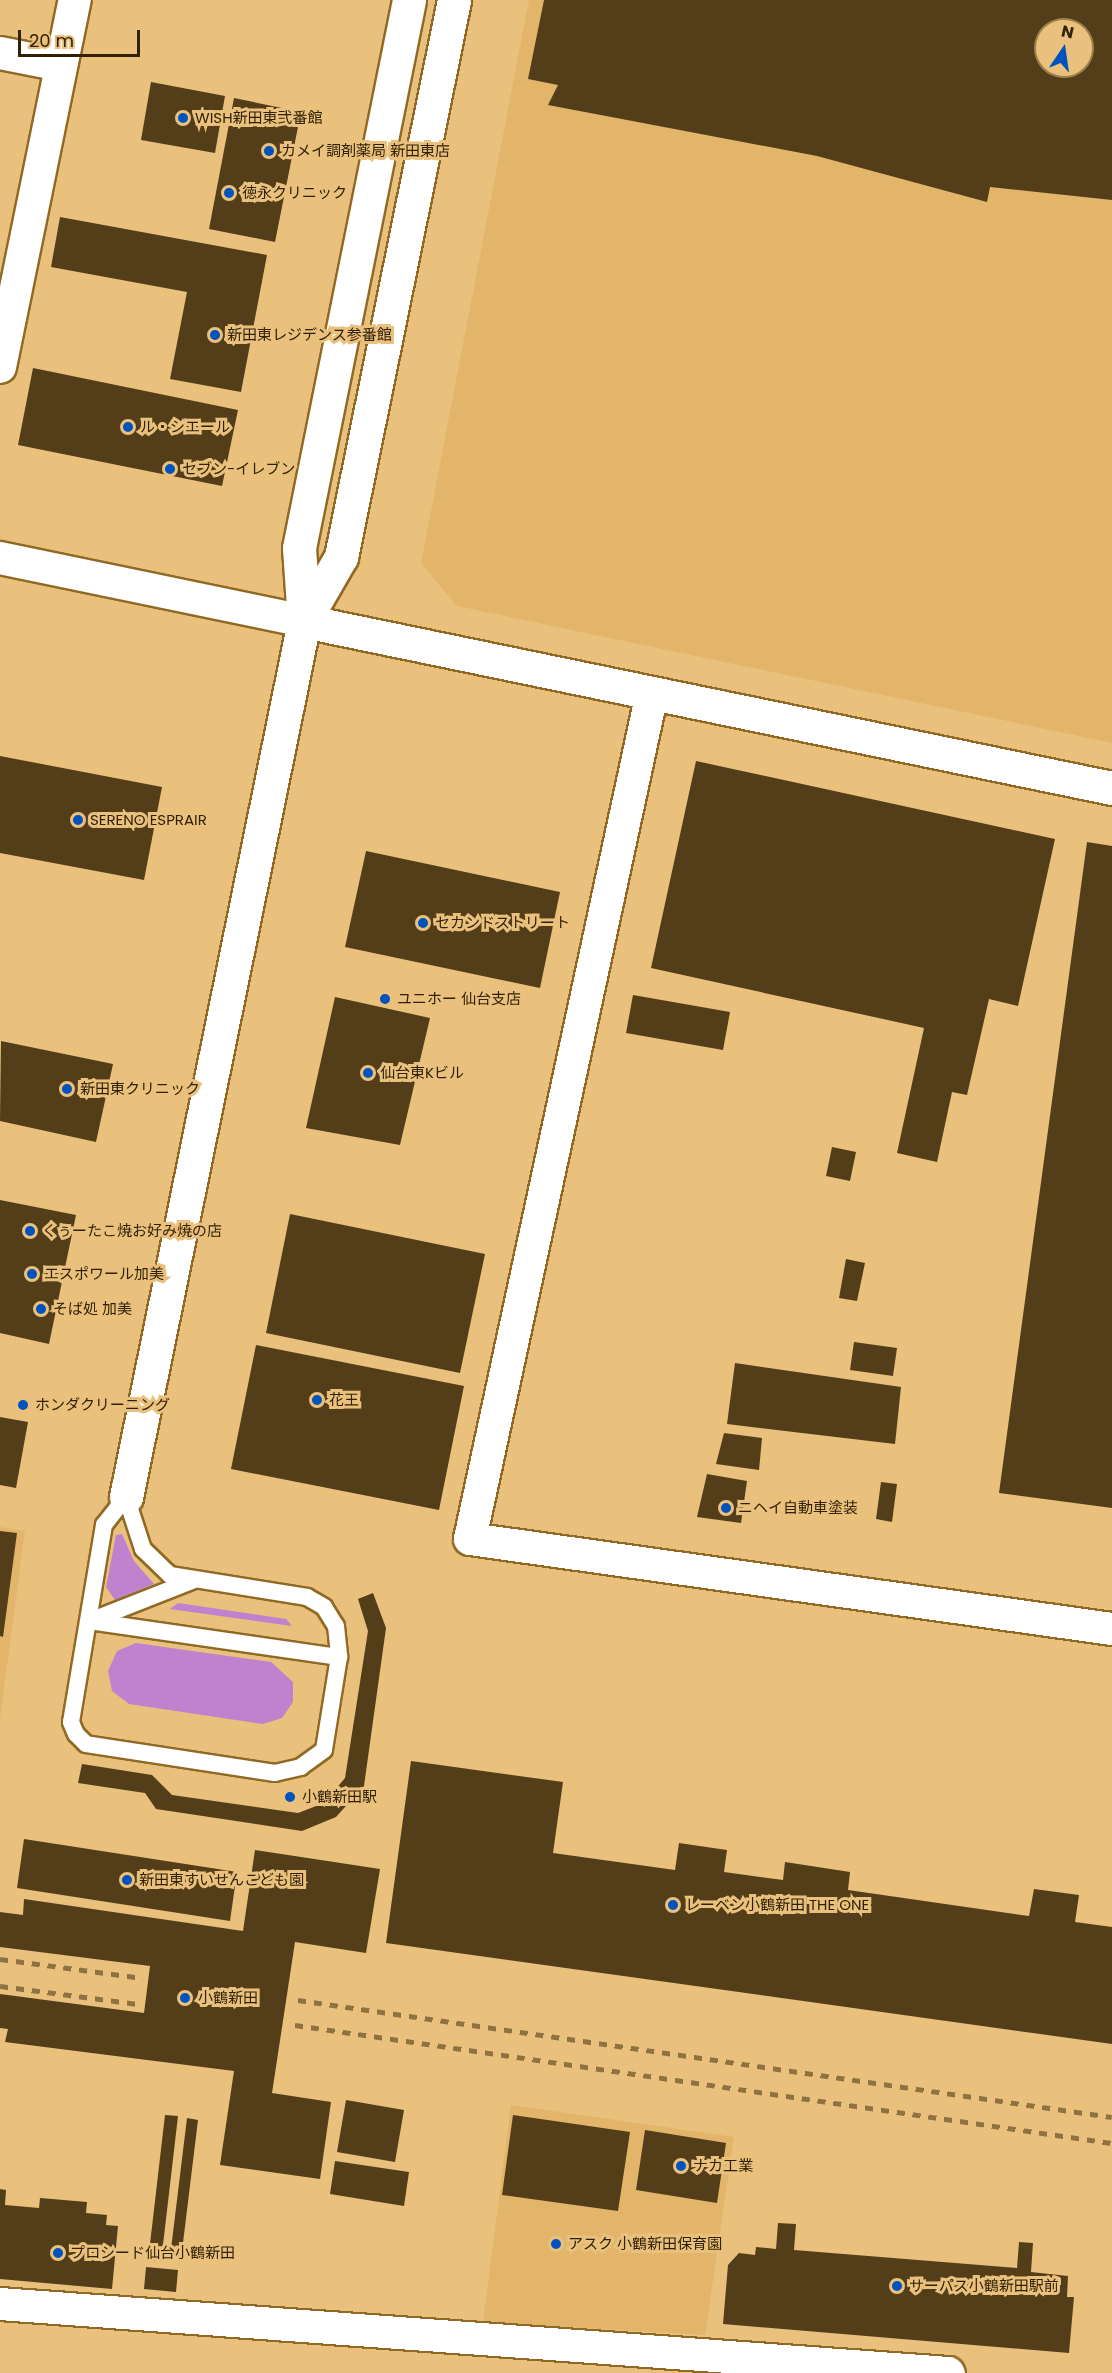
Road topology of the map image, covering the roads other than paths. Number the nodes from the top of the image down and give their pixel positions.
1 (75, 0) edge
2 (409, 0) edge
3 (454, 0) edge
4 (0, 53) edge
5 (62, 65) junction
6 (0, 367) edge
7 (0, 558) edge
8 (304, 621) junction
9 (652, 693) junction
10 (1112, 788) edge
11 (126, 1497) junction
12 (197, 1579) junction
13 (89, 1622) junction
14 (1112, 1629) edge
15 (339, 1657) junction
16 (0, 2304) edge
17 (948, 2373) edge

1 - 5 street
2 - 8 street
3 - 8 street
4 - 5 street
5 - 6 street
7 - 8 street
8 - 9 street
8 - 11 street
9 - 10 street
9 - 14 street
11 - 12 lane
11 - 13 lane
12 - 13 lane
12 - 15 lane
13 - 15 lane
13 - 15 lane
16 - 17 street

